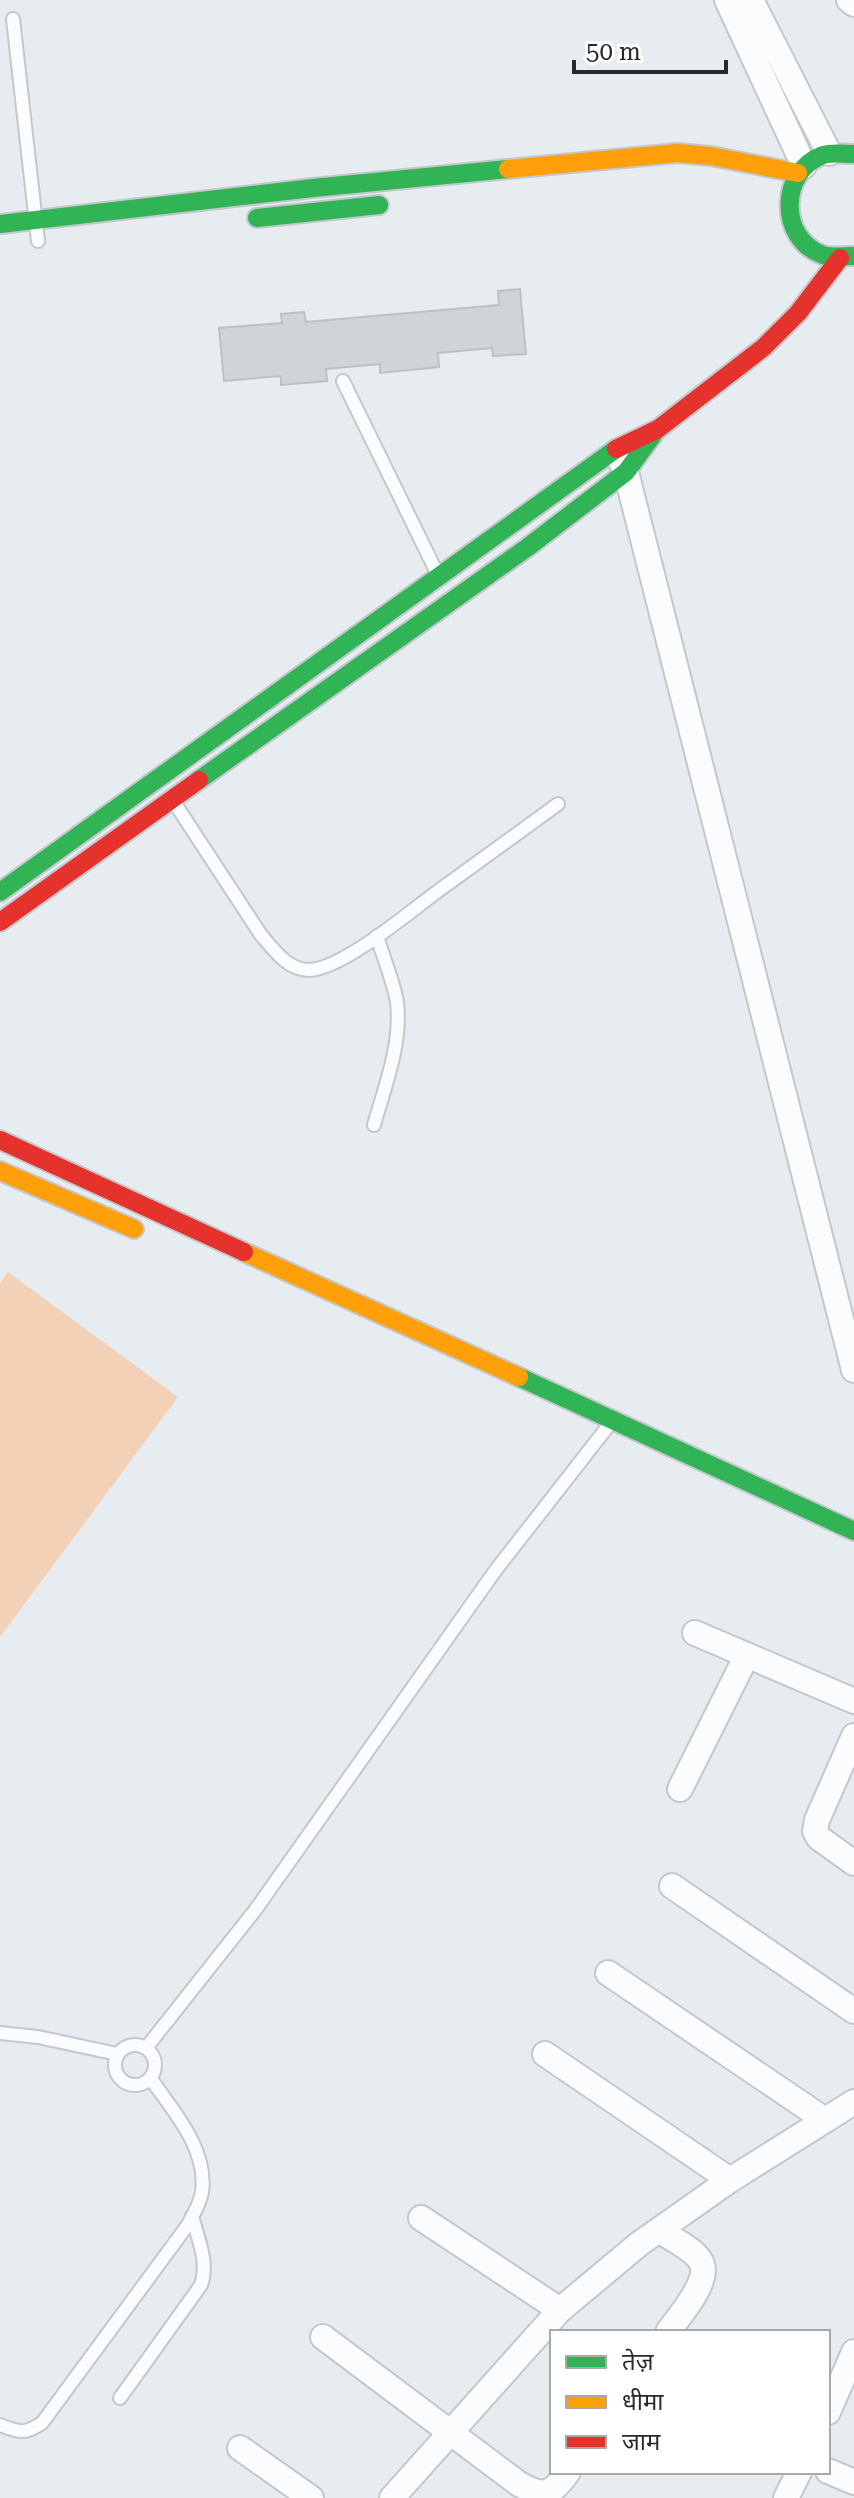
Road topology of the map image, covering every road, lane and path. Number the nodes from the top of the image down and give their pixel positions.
1 (727, 0) edge
2 (751, 0) edge
3 (849, 0) edge
4 (854, 4) edge
5 (13, 19) dead end
6 (829, 153) junction
7 (854, 154) edge
8 (792, 179) junction
9 (394, 203) dead end
10 (36, 220) junction
11 (239, 220) dead end
12 (0, 224) edge
13 (39, 241) dead end
14 (850, 261) edge
15 (343, 381) dead end
16 (658, 429) junction
17 (615, 449) junction
18 (626, 472) junction
19 (439, 578) junction
20 (172, 799) junction
21 (558, 804) dead end
22 (0, 892) edge
23 (0, 922) edge
24 (377, 936) junction
25 (374, 1125) dead end
26 (0, 1140) edge
27 (0, 1171) edge
28 (148, 1235) dead end
29 (854, 1370) edge
30 (613, 1420) junction
31 (854, 1531) edge
32 (695, 1633) dead end
33 (747, 1655) junction
34 (854, 1701) edge
35 (854, 1736) edge
36 (680, 1789) dead end
37 (854, 1863) edge
38 (672, 1886) dead end
39 (608, 1973) dead end
40 (854, 2011) edge
41 (0, 2033) edge
42 (146, 2048) junction
43 (117, 2054) junction
44 (545, 2054) dead end
45 (151, 2079) junction
46 (854, 2102) edge
47 (825, 2120) junction
48 (730, 2180) junction
49 (192, 2216) junction
50 (421, 2218) dead end
51 (659, 2230) junction
52 (560, 2310) junction
53 (669, 2330) edge
54 (323, 2337) dead end
55 (854, 2352) edge
56 (120, 2398) dead end
57 (830, 2407) edge
58 (0, 2425) edge
59 (450, 2433) junction
60 (240, 2448) dead end
61 (830, 2472) edge
62 (566, 2474) edge
63 (798, 2474) edge
64 (854, 2482) edge
65 (311, 2498) edge
66 (392, 2498) edge
67 (786, 2498) edge

1 - 8 street
2 - 6 street
3 - 4 street
5 - 10 lane
6 - 7 street
6 - 8 street
8 - 10 street
8 - 14 street
9 - 11 street
10 - 12 street
10 - 13 lane
14 - 16 street
15 - 19 lane
16 - 17 street
16 - 18 street
17 - 18 street
17 - 19 street
18 - 20 street
18 - 29 street
19 - 22 street
20 - 23 street
20 - 24 lane
21 - 24 lane
24 - 25 lane
26 - 30 street
27 - 28 street
30 - 31 street
30 - 42 lane
32 - 33 street
33 - 34 street
33 - 36 street
35 - 37 street
38 - 40 street
39 - 47 street
41 - 43 lane
42 - 43 lane
42 - 45 lane
43 - 45 lane
44 - 48 street
45 - 49 lane
46 - 47 street
47 - 48 street
48 - 51 street
49 - 56 lane
49 - 58 lane
50 - 52 street
51 - 52 street
51 - 53 street
52 - 59 street
54 - 59 street
55 - 57 street
59 - 62 street
59 - 66 street
60 - 65 street
61 - 64 street
63 - 67 street

